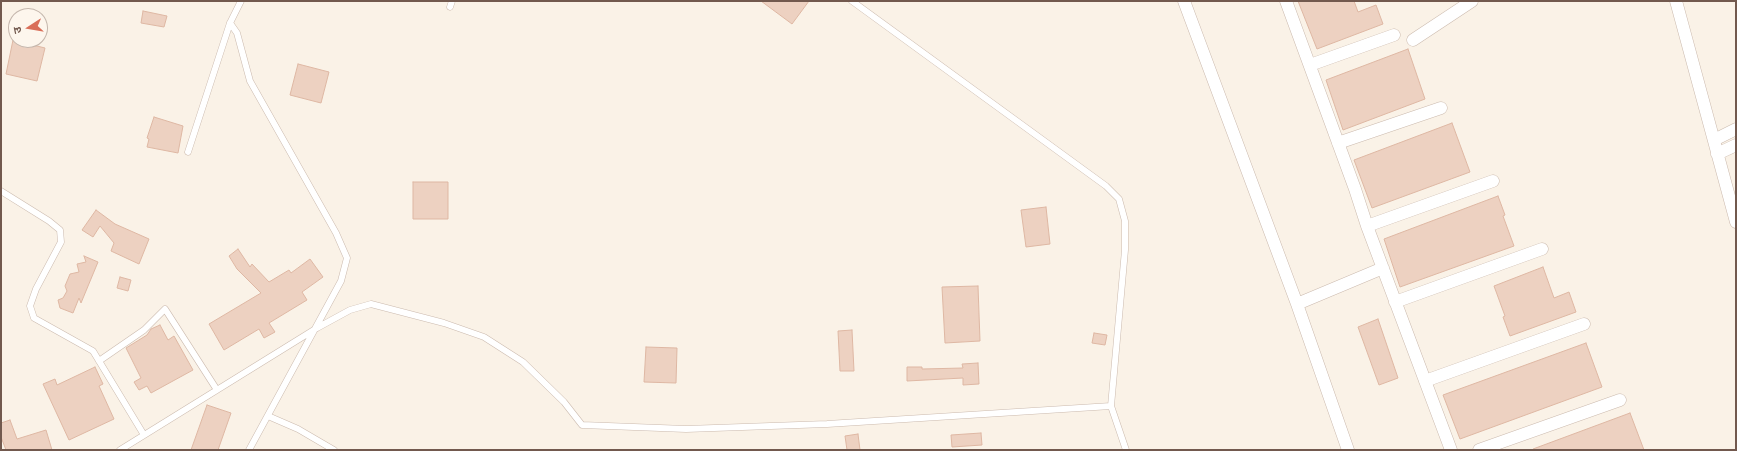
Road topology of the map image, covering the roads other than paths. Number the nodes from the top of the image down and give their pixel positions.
1 (241, 1) edge
2 (852, 1) edge
3 (1184, 1) edge
4 (1286, 1) edge
5 (1472, 1) edge
6 (1680, 3) edge
7 (230, 23) junction
8 (1394, 35) dead end
9 (1413, 40) dead end
10 (1310, 65) junction
11 (1441, 108) dead end
12 (1736, 129) edge
13 (1714, 140) junction
14 (1338, 143) junction
15 (1736, 145) edge
16 (188, 152) dead end
17 (1717, 154) junction
18 (1493, 181) dead end
19 (1, 191) edge
20 (1736, 222) edge
21 (1366, 226) junction
22 (1542, 249) dead end
23 (1383, 268) junction
24 (1395, 302) junction
25 (1297, 304) junction
26 (1584, 324) dead end
27 (316, 328) junction
28 (99, 361) junction
29 (1425, 381) junction
30 (217, 390) junction
31 (1620, 400) dead end
32 (1111, 406) junction
33 (268, 416) junction
34 (144, 435) junction
35 (120, 450) edge
36 (249, 450) edge
37 (334, 450) edge
38 (1126, 450) edge
39 (1348, 450) edge
40 (1450, 450) edge
41 (1479, 450) edge

1 - 7 lane
2 - 32 lane
3 - 25 street
4 - 10 street
5 - 9 street
6 - 13 street
7 - 16 lane
7 - 27 lane
8 - 10 street
10 - 14 street
11 - 14 street
12 - 13 street
13 - 17 street
14 - 21 street
15 - 17 street
17 - 20 street
18 - 21 street
19 - 28 lane
21 - 23 street
22 - 24 street
23 - 24 street
23 - 25 street
24 - 29 street
25 - 39 street
26 - 29 street
27 - 30 lane
27 - 32 lane
27 - 33 lane
28 - 30 lane
28 - 34 lane
29 - 40 street
30 - 34 lane
31 - 41 street
32 - 38 lane
33 - 36 lane
33 - 37 lane
34 - 35 lane

